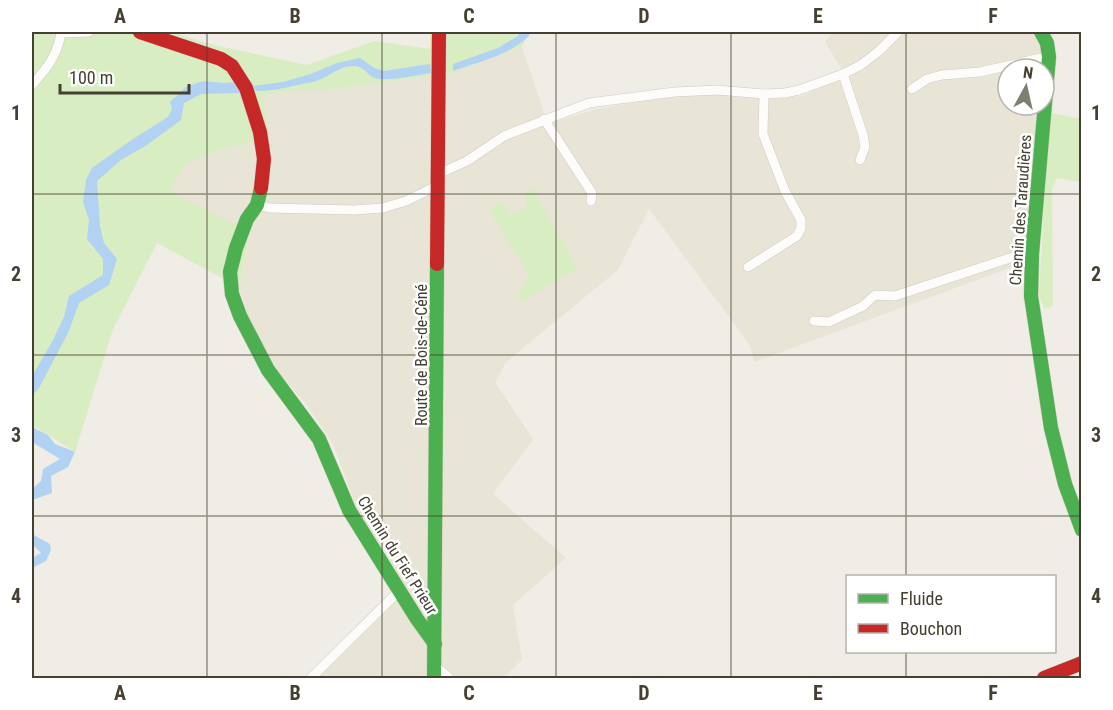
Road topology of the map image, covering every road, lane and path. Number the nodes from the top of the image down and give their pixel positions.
1 (62, 32) edge
2 (89, 32) edge
3 (140, 32) edge
4 (439, 32) edge
5 (898, 32) edge
6 (1041, 32) edge
7 (1048, 57) edge
8 (996, 68) edge
9 (843, 74) junction
10 (32, 85) edge
11 (912, 89) dead end
12 (764, 94) junction
13 (1043, 117) edge
14 (544, 119) junction
15 (860, 160) dead end
16 (438, 179) junction
17 (591, 201) dead end
18 (257, 205) junction
19 (1032, 254) junction
20 (748, 267) dead end
21 (814, 321) dead end
22 (1082, 530) edge
23 (399, 591) junction
24 (435, 644) junction
25 (1082, 663) edge
26 (434, 672) edge
27 (311, 678) edge
28 (449, 678) edge
29 (1044, 678) edge

1 - 2 street
1 - 10 street
3 - 18 main road, Chemin du Fief Prieur
4 - 16 main road, Route de Bois-de-Céné
5 - 9 street
6 - 7 main road, Chemin des Taraudières
8 - 11 street
9 - 12 street
9 - 15 street
12 - 14 street
12 - 20 street
13 - 19 main road, Chemin des Taraudières
14 - 16 street
14 - 17 street
16 - 18 street
16 - 24 main road, Route de Bois-de-Céné
18 - 23 main road, Chemin du Fief Prieur
19 - 21 street
19 - 22 main road, Chemin des Taraudières
23 - 24 main road, Chemin du Fief Prieur
23 - 27 street
24 - 26 main road, Route de Bois-de-Céné
25 - 29 main road
26 - 28 street

